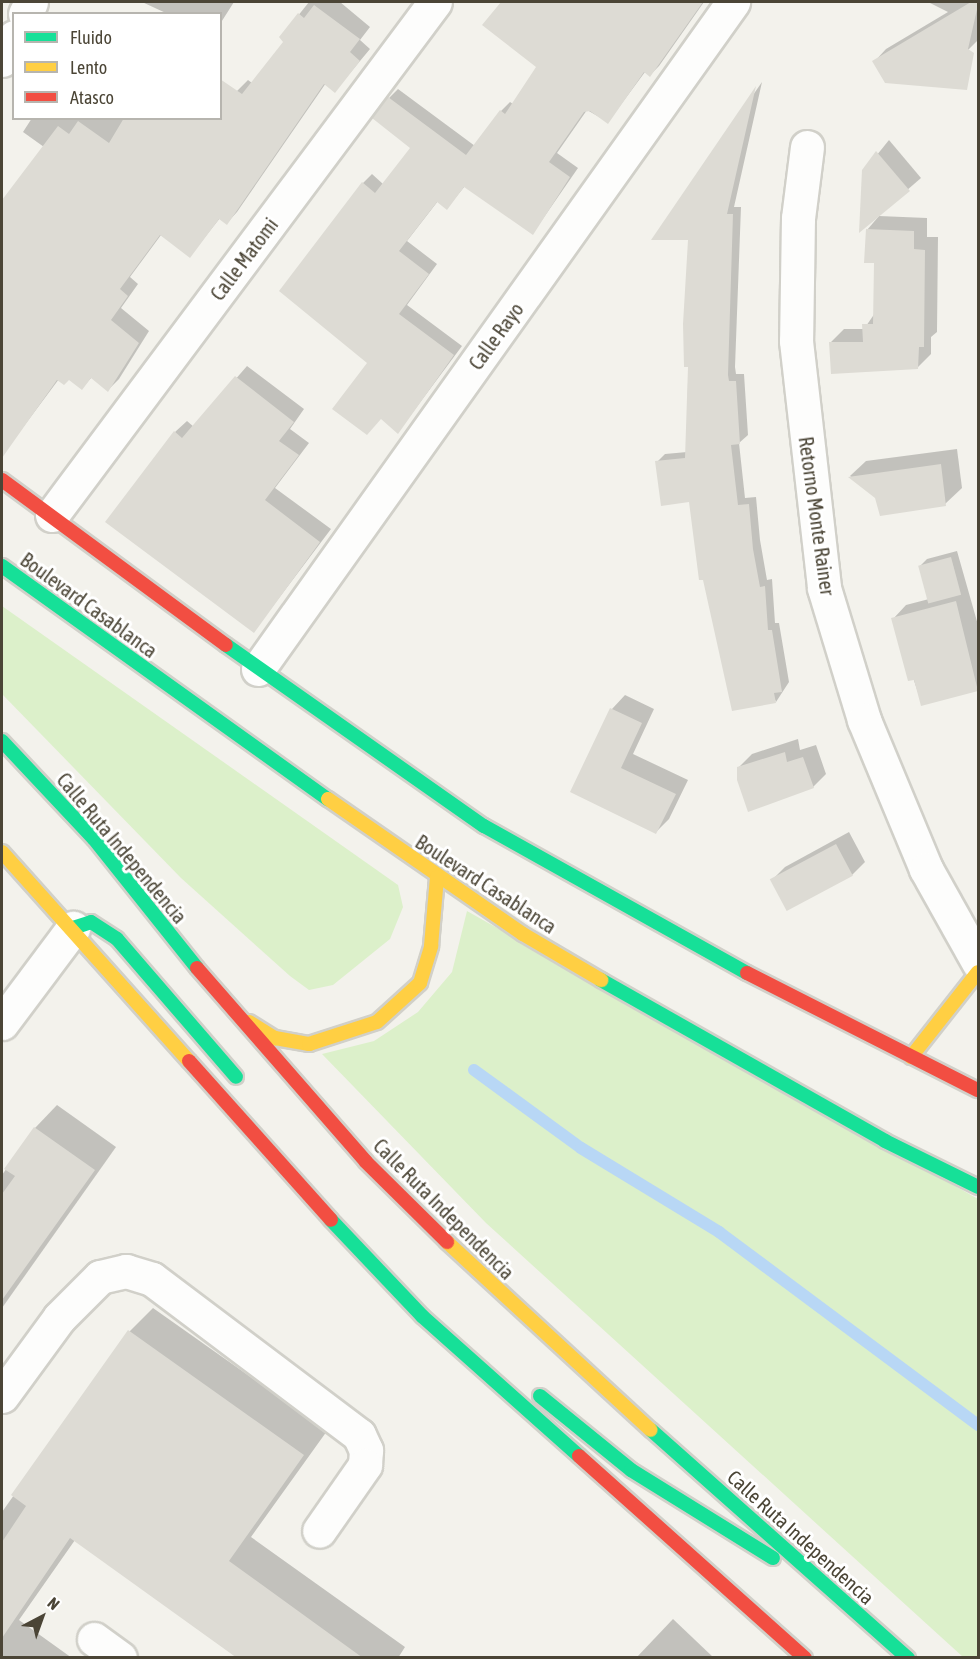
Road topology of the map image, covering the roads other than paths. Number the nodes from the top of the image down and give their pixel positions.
1 (435, 2) edge
2 (733, 2) edge
3 (12, 41) edge
4 (2, 60) edge
5 (807, 147) dead end
6 (2, 480) edge
7 (52, 515) junction
8 (2, 566) edge
9 (258, 669) junction
10 (2, 741) edge
11 (2, 852) edge
12 (437, 877) junction
13 (73, 928) junction
14 (978, 962) edge
15 (978, 972) edge
16 (230, 1010) junction
17 (2, 1023) edge
18 (911, 1057) junction
19 (246, 1089) dead end
20 (978, 1090) edge
21 (978, 1187) edge
22 (532, 1389) dead end
23 (2, 1396) edge
24 (319, 1531) dead end
25 (854, 1610) junction
26 (94, 1639) dead end
27 (120, 1658) edge
28 (805, 1658) edge
29 (908, 1658) edge

1 - 7 street, Calle Matomi
2 - 9 street, Calle Rayo
3 - 4 street
5 - 14 street, Retorno Monte Rainer
6 - 7 main road
7 - 9 main road
8 - 12 main road, Boulevard Casablanca
9 - 18 main road
10 - 16 main road, Calle Ruta Independencia
11 - 13 main road
12 - 16 main road
12 - 21 main road, Boulevard Casablanca
13 - 17 street
13 - 19 main road
13 - 28 main road
15 - 18 main road
16 - 25 main road, Calle Ruta Independencia
18 - 20 main road
22 - 25 main road
23 - 24 street
25 - 29 main road, Calle Ruta Independencia
26 - 27 street

